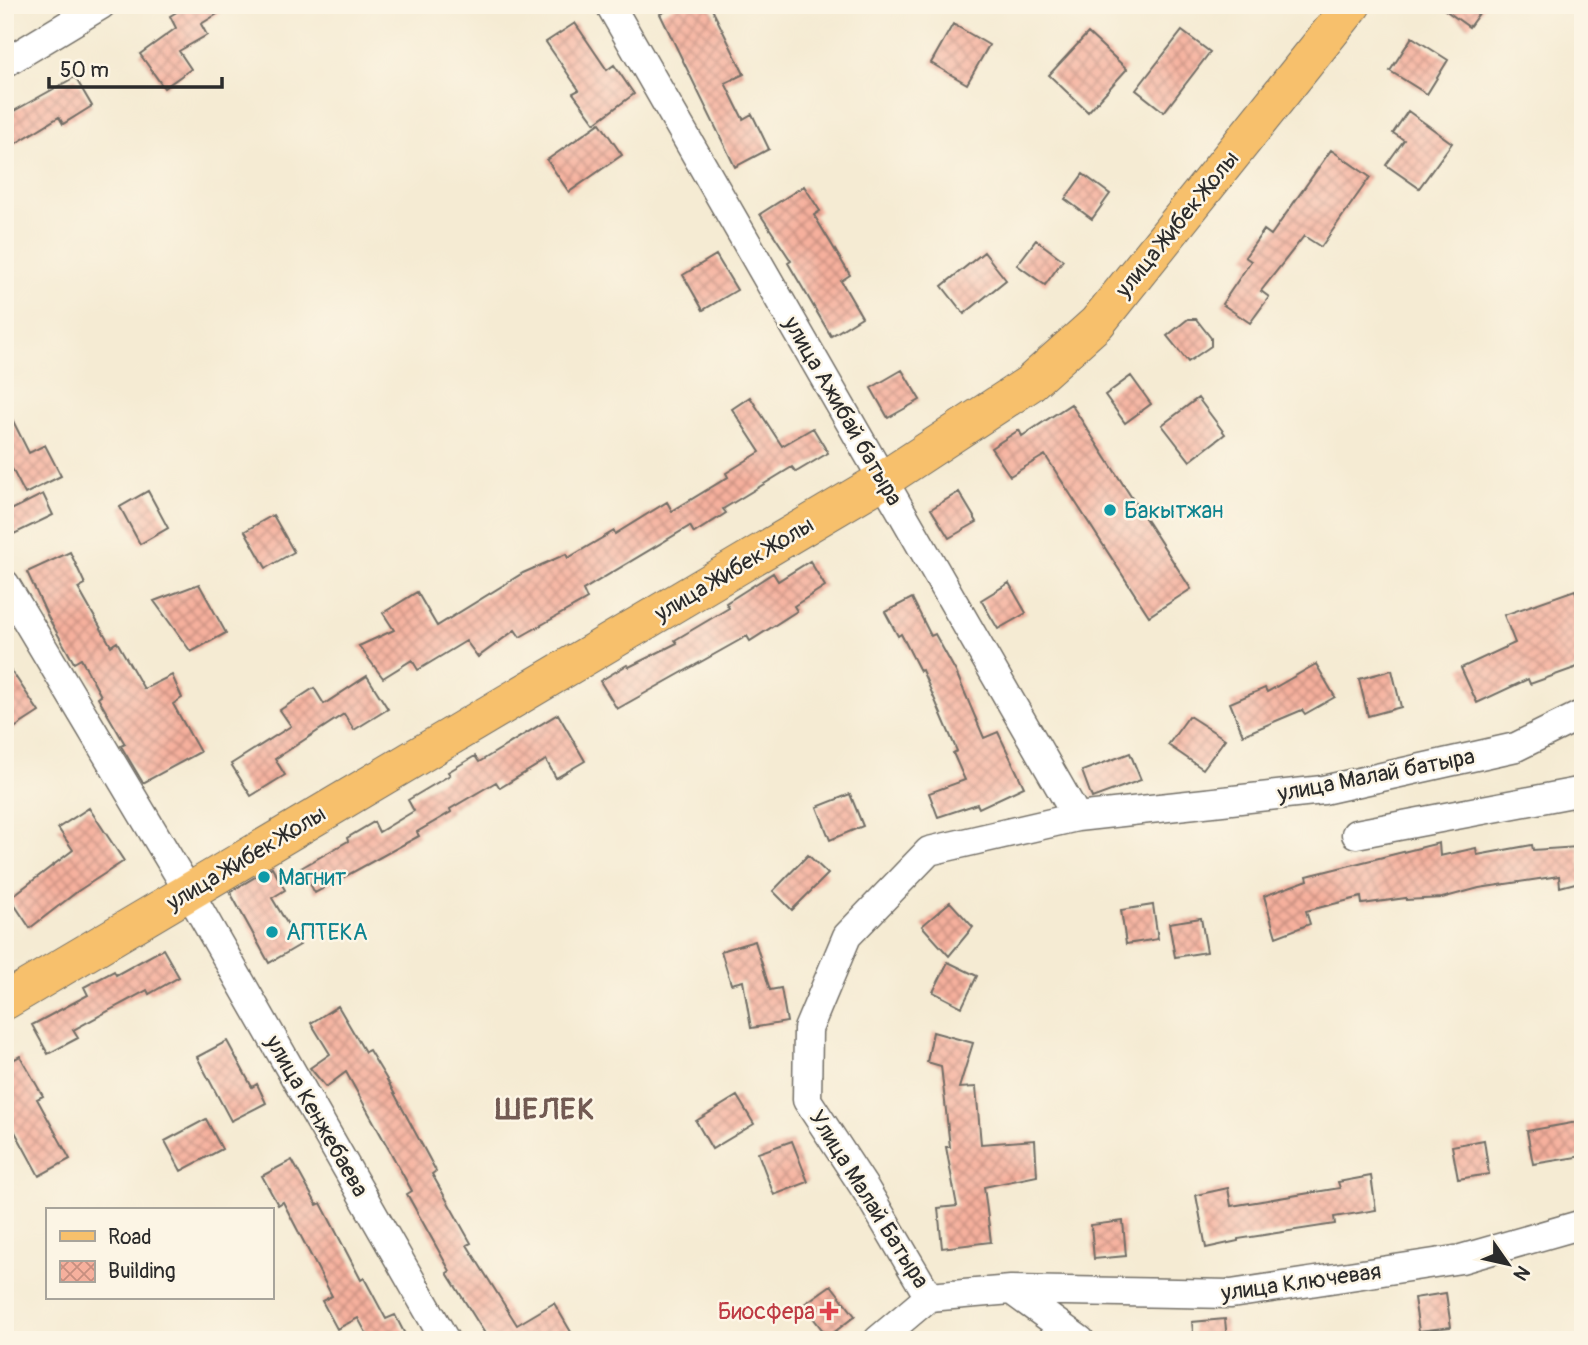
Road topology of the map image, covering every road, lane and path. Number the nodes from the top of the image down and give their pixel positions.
1 (101, 5) edge
2 (610, 5) edge
3 (1352, 5) edge
4 (5, 63) edge
5 (883, 480) junction
6 (5, 584) edge
7 (1583, 714) edge
8 (1583, 791) edge
9 (1077, 817) junction
10 (1356, 834) dead end
11 (189, 892) junction
12 (5, 1001) edge
13 (1583, 1224) edge
14 (1011, 1290) junction
15 (929, 1297) junction
16 (444, 1340) edge
17 (878, 1340) edge
18 (1080, 1340) edge

1 - 4 street
2 - 5 street, улица Ажибай батыра
3 - 5 main road, улица Жибек Жолы
5 - 9 street, улица Ажибай батыра
5 - 11 main road, улица Жибек Жолы
6 - 11 street, улица Кенжебаева
7 - 9 street, улица Малай батыра
8 - 10 street
9 - 15 street, Улица Малай Батыра
11 - 12 main road, улица Жибек Жолы
11 - 16 street, улица Кенжебаева
13 - 14 street, улица Ключевая
14 - 15 street, улица Ключевая
14 - 18 street
15 - 17 street, Улица Малай Батыра

